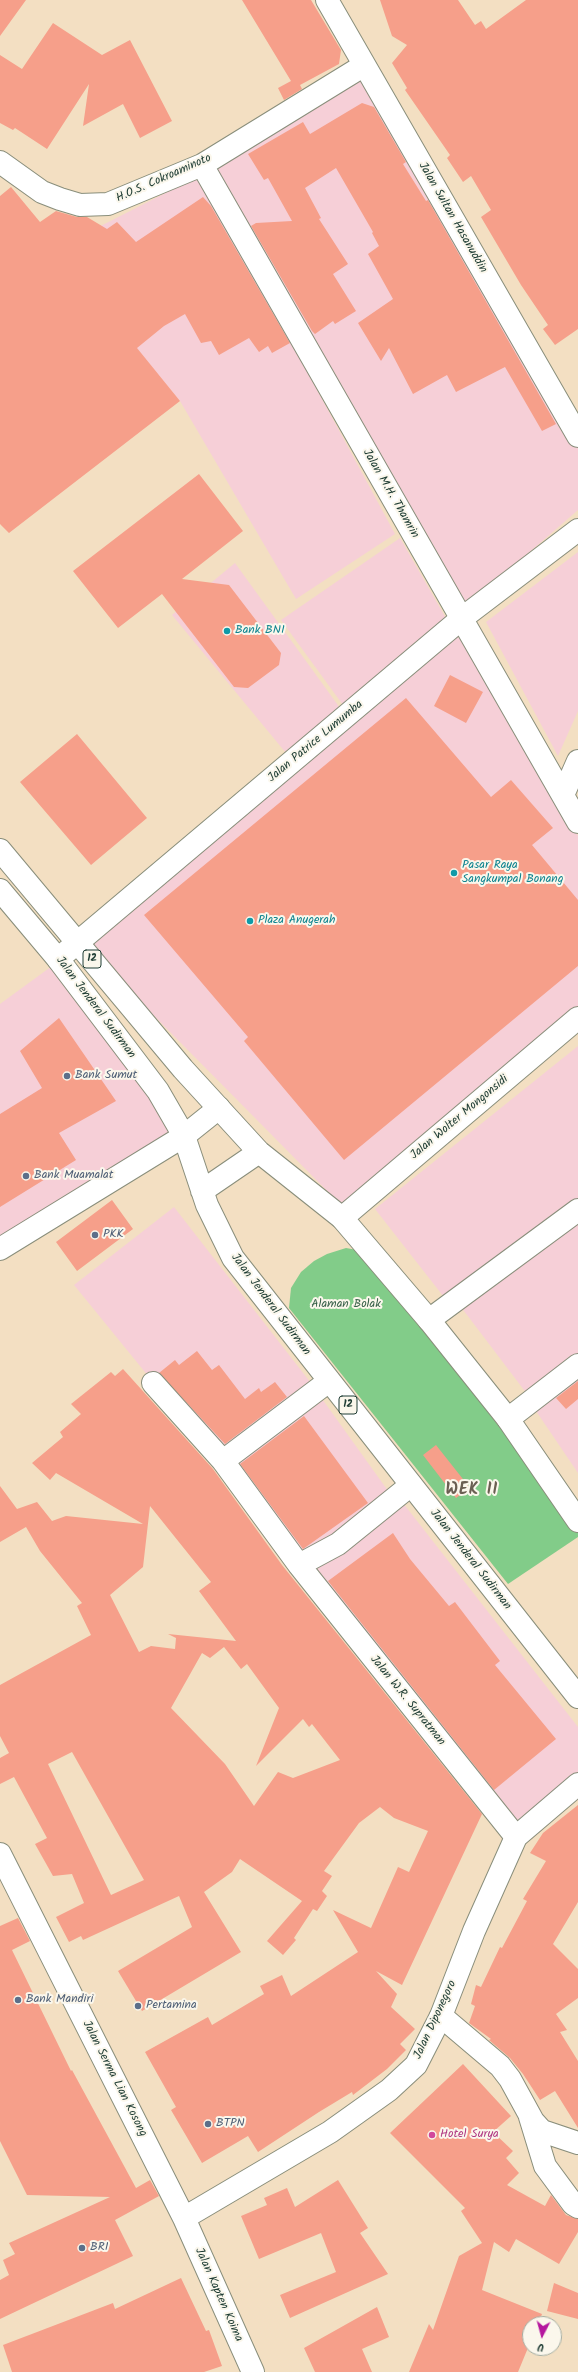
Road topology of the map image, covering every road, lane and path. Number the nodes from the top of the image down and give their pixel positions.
1 (327, 0) edge
2 (363, 66) junction
3 (0, 162) edge
4 (202, 165) junction
5 (578, 436) edge
6 (578, 530) edge
7 (461, 619) junction
8 (578, 761) edge
9 (563, 795) junction
10 (578, 822) edge
11 (0, 850) edge
12 (0, 890) edge
13 (79, 942) junction
14 (58, 959) junction
15 (578, 1018) edge
16 (219, 1108) junction
17 (184, 1136) junction
18 (259, 1152) junction
19 (202, 1191) junction
20 (578, 1210) edge
21 (342, 1218) junction
22 (0, 1249) edge
23 (429, 1320) junction
24 (578, 1365) edge
25 (329, 1381) junction
26 (153, 1383) dead end
27 (508, 1419) junction
28 (223, 1461) junction
29 (411, 1485) junction
30 (578, 1520) edge
31 (299, 1565) junction
32 (578, 1697) edge
33 (578, 1784) edge
34 (516, 1838) junction
35 (0, 1854) edge
36 (441, 2016) junction
37 (530, 2116) junction
38 (578, 2143) edge
39 (578, 2207) edge
40 (184, 2218) junction
41 (253, 2372) edge

1 - 2 main road, Jalan Sultan Hasanuddin
2 - 4 main road, H.O.S. Cokroaminoto
2 - 5 main road, Jalan Sultan Hasanuddin
3 - 4 main road, H.O.S. Cokroaminoto
4 - 7 main road, Jalan M.H. Thamrin
6 - 7 main road, Jalan Patrice Lumumba
7 - 9 main road, Jalan M.H. Thamrin
7 - 13 main road, Jalan Patrice Lumumba
8 - 9 main road
9 - 10 main road, Jalan M.H. Thamrin
11 - 13 main road, 12
12 - 14 main road, Jalan Jenderal Sudirman / 12
13 - 14 main road, Jalan Patrice Lumumba
13 - 16 main road, 12
14 - 17 main road, Jalan Jenderal Sudirman / 12
15 - 21 main road, Jalan Wolter Mongonsidi
16 - 17 main road
16 - 18 main road, 12
17 - 19 main road, Jalan Jenderal Sudirman / 12
17 - 22 main road
18 - 19 main road
18 - 21 main road, 12
19 - 25 main road, Jalan Jenderal Sudirman / 12
20 - 23 main road
21 - 23 main road, 12
23 - 27 main road, 12
24 - 27 main road
25 - 28 main road
25 - 29 main road, Jalan Jenderal Sudirman / 12
26 - 28 main road, Jalan W.R. Supratman
27 - 30 main road, 12
28 - 31 main road, Jalan W.R. Supratman
29 - 31 main road
29 - 32 main road, Jalan Jenderal Sudirman / 12
31 - 34 main road, Jalan W.R. Supratman
33 - 34 main road, Jalan Diponegoro
34 - 36 main road, Jalan Diponegoro
35 - 40 main road, Jalan Serma Lian Kosong
36 - 37 main road
36 - 40 main road, Jalan Diponegoro
37 - 38 main road
37 - 39 main road
40 - 41 main road, Jalan Kapten Koima

